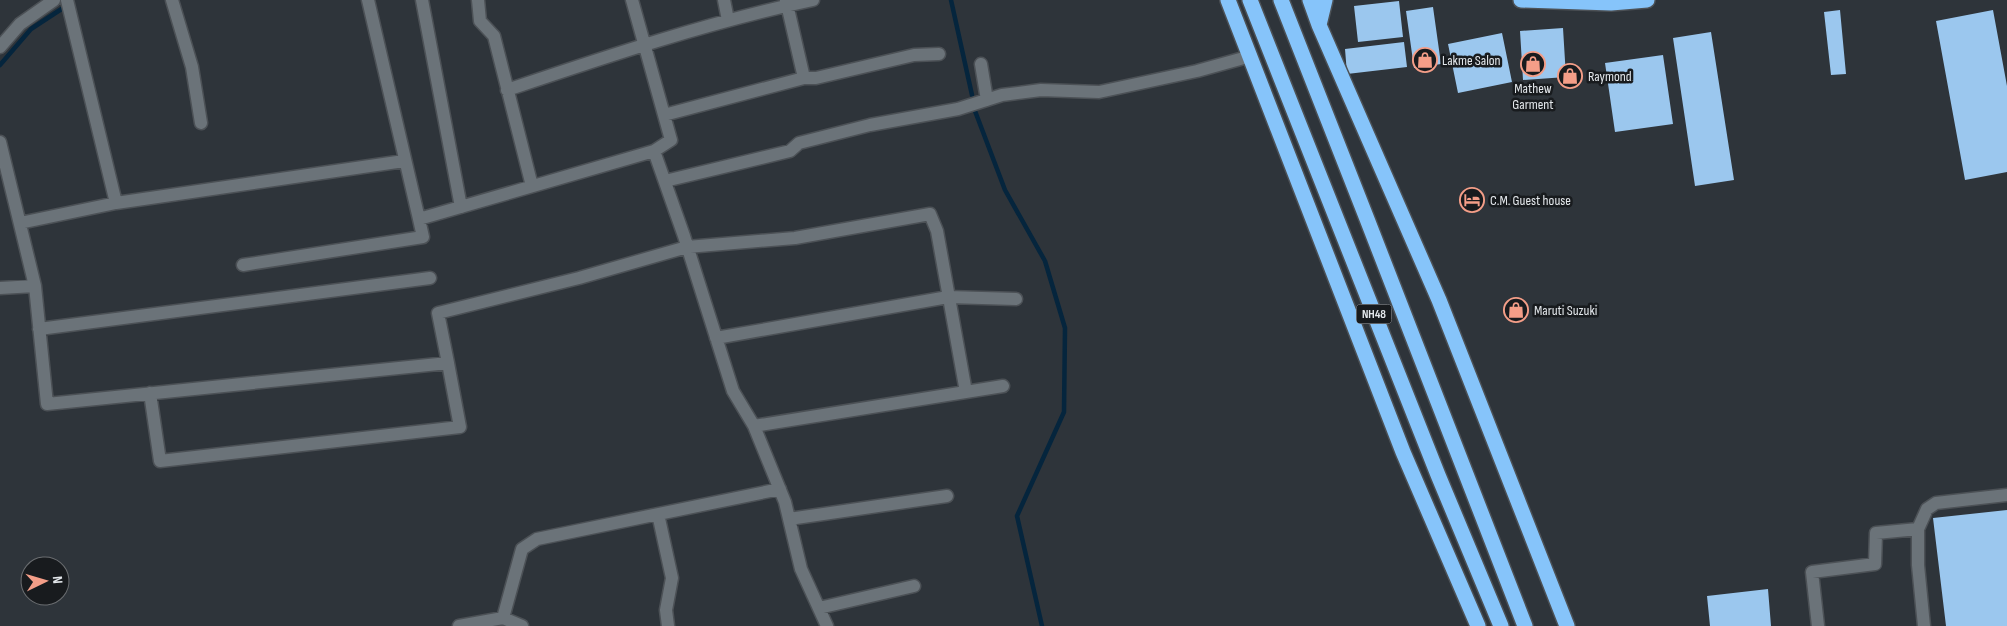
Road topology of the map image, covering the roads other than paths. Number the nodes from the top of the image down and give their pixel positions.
1 (54, 0) edge
2 (66, 0) edge
3 (172, 0) edge
4 (368, 0) edge
5 (422, 0) edge
6 (478, 0) edge
7 (632, 0) edge
8 (724, 0) edge
9 (813, 0) edge
10 (1228, 0) edge
11 (1250, 0) edge
12 (1281, 0) edge
13 (1310, 0) edge
14 (1326, 0) edge
15 (1521, 0) edge
16 (1647, 0) edge
17 (786, 3) edge
18 (728, 20) junction
19 (1319, 25) junction
20 (1, 43) edge
21 (644, 44) junction
22 (939, 54) dead end
23 (1252, 56) junction
24 (981, 64) dead end
25 (804, 78) junction
26 (507, 90) junction
27 (987, 100) junction
28 (664, 115) junction
29 (202, 122) dead end
30 (0, 142) edge
31 (654, 151) junction
32 (404, 161) junction
33 (665, 181) junction
34 (532, 186) junction
35 (116, 203) junction
36 (461, 207) junction
37 (419, 219) junction
38 (20, 223) junction
39 (687, 246) junction
40 (243, 265) dead end
41 (430, 278) dead end
42 (35, 286) junction
43 (0, 288) edge
44 (948, 297) junction
45 (1016, 299) dead end
46 (40, 328) junction
47 (716, 338) junction
48 (448, 363) junction
49 (1003, 386) dead end
50 (966, 392) junction
51 (150, 393) junction
52 (754, 426) junction
53 (780, 489) junction
54 (2007, 494) edge
55 (947, 496) dead end
56 (658, 514) junction
57 (789, 519) junction
58 (1918, 529) junction
59 (914, 586) dead end
60 (819, 608) junction
61 (503, 618) junction
62 (459, 626) edge
63 (522, 626) edge
64 (668, 626) edge
65 (827, 626) edge
66 (1478, 626) edge
67 (1501, 626) edge
68 (1524, 626) edge
69 (1567, 626) edge
70 (1818, 626) edge
71 (1924, 626) edge

1 - 20 street
2 - 35 street
3 - 29 street
4 - 32 street
5 - 36 street
6 - 26 street
7 - 21 street
8 - 18 street
9 - 17 street
10 - 23 highway
11 - 67 highway, NH48
12 - 68 highway, NH48
13 - 19 highway
14 - 19 highway
15 - 16 highway
17 - 18 street
17 - 25 street
18 - 21 street
19 - 69 highway
21 - 26 street
21 - 28 street
22 - 25 street
23 - 27 street
23 - 66 highway
24 - 27 street
25 - 28 street
26 - 34 street
27 - 33 street
28 - 31 street
30 - 38 street
31 - 33 street
31 - 34 street
32 - 35 street
32 - 37 street
33 - 39 street
34 - 36 street
35 - 38 street
36 - 37 street
37 - 40 street
38 - 42 street
39 - 44 street
39 - 47 street
39 - 48 street
41 - 46 street
42 - 43 street
42 - 46 street
44 - 45 street
44 - 47 street
44 - 50 street
46 - 51 street
47 - 52 street
48 - 51 street
48 - 51 street
49 - 50 street
50 - 52 street
52 - 53 street
53 - 56 street
53 - 57 street
54 - 58 street
55 - 57 street
56 - 61 street
56 - 64 street
57 - 60 street
58 - 70 street
58 - 71 street
59 - 60 street
60 - 65 street
61 - 62 street
61 - 63 street

